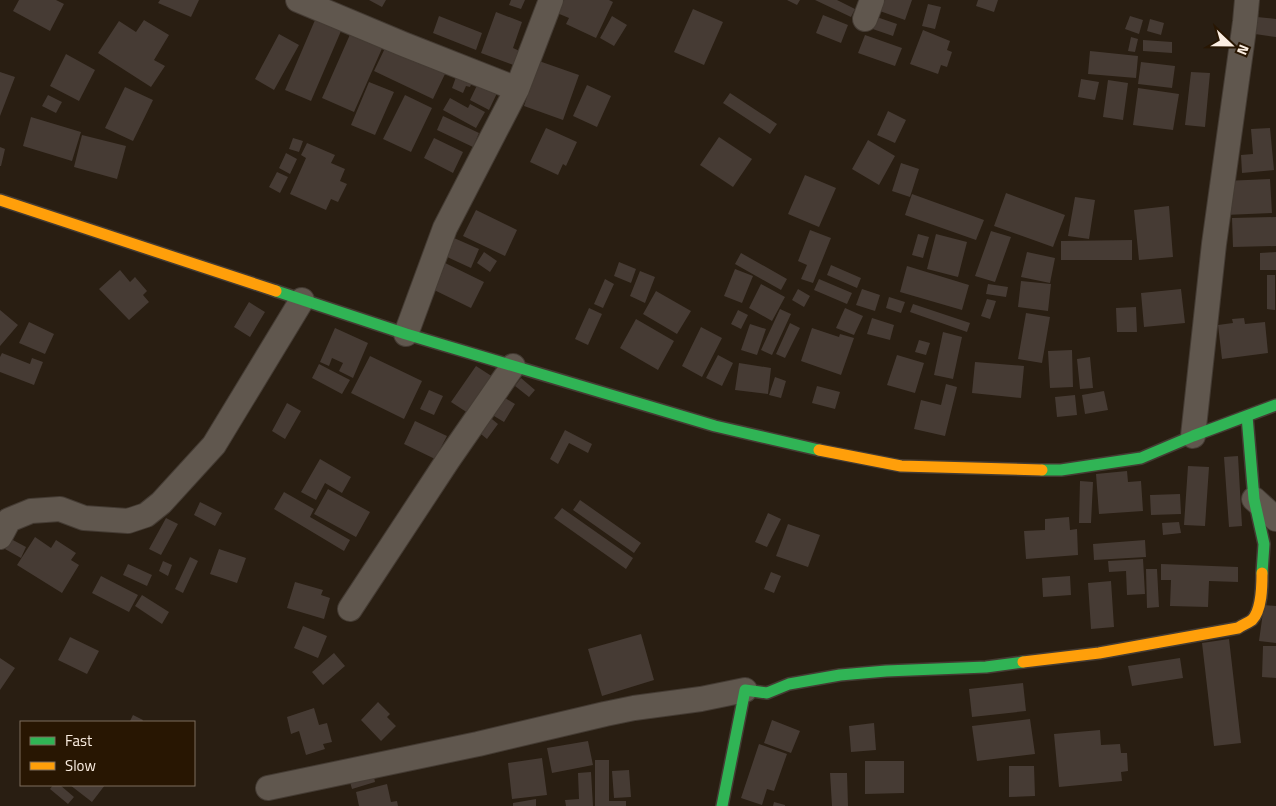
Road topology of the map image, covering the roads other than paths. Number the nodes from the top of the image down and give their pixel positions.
1 (298, 0) edge
2 (551, 0) edge
3 (1247, 0) edge
4 (517, 89) junction
5 (0, 200) edge
6 (302, 300) junction
7 (406, 334) junction
8 (513, 366) junction
9 (1276, 405) edge
10 (1247, 416) junction
11 (1193, 436) junction
12 (1254, 499) junction
13 (1276, 519) edge
14 (0, 537) edge
15 (350, 609) dead end
16 (745, 690) junction
17 (268, 788) dead end
18 (722, 806) edge

1 - 4 street
2 - 4 street
3 - 11 street
4 - 7 street
5 - 6 street
6 - 7 street
6 - 14 street
7 - 8 street
8 - 11 street
8 - 15 street
9 - 10 street
10 - 11 street
10 - 12 street
12 - 13 street
12 - 16 street
16 - 17 street
16 - 18 street

